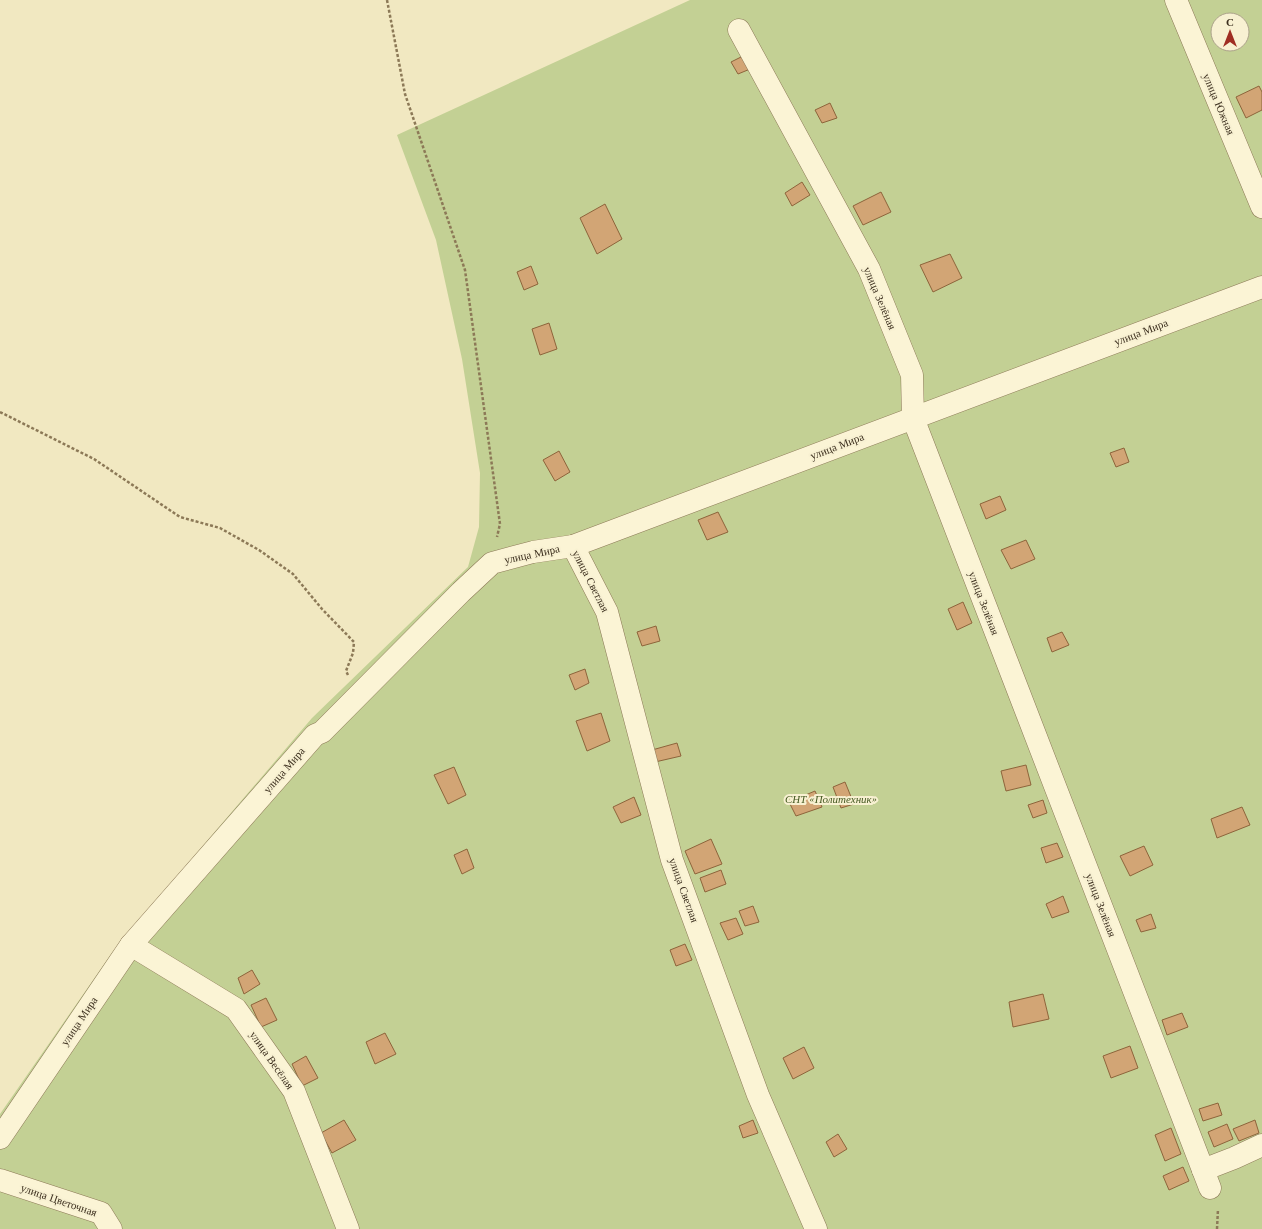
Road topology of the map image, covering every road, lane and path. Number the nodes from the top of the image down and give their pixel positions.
1 (387, 0) edge
2 (1176, 0) edge
3 (739, 30) dead end
4 (1262, 207) edge
5 (1262, 287) edge
6 (0, 412) edge
7 (913, 418) junction
8 (573, 546) junction
9 (492, 563) junction
10 (372, 681) junction
11 (131, 945) junction
12 (0, 1138) edge
13 (1262, 1145) edge
14 (0, 1180) edge
15 (111, 1229) edge
16 (348, 1229) edge
17 (816, 1229) edge

1 - 9 path
2 - 4 street, улица Южная
3 - 7 street, улица Зелёная
5 - 7 street, улица Мира
6 - 10 path
7 - 8 street, улица Мира
7 - 13 street, улица Зелёная
8 - 9 street, улица Мира
8 - 17 street, улица Светлая
9 - 10 street, улица Мира
10 - 11 street, улица Мира
11 - 12 street, улица Мира
11 - 16 street, улица Весёлая
14 - 15 street, улица Цветочная

